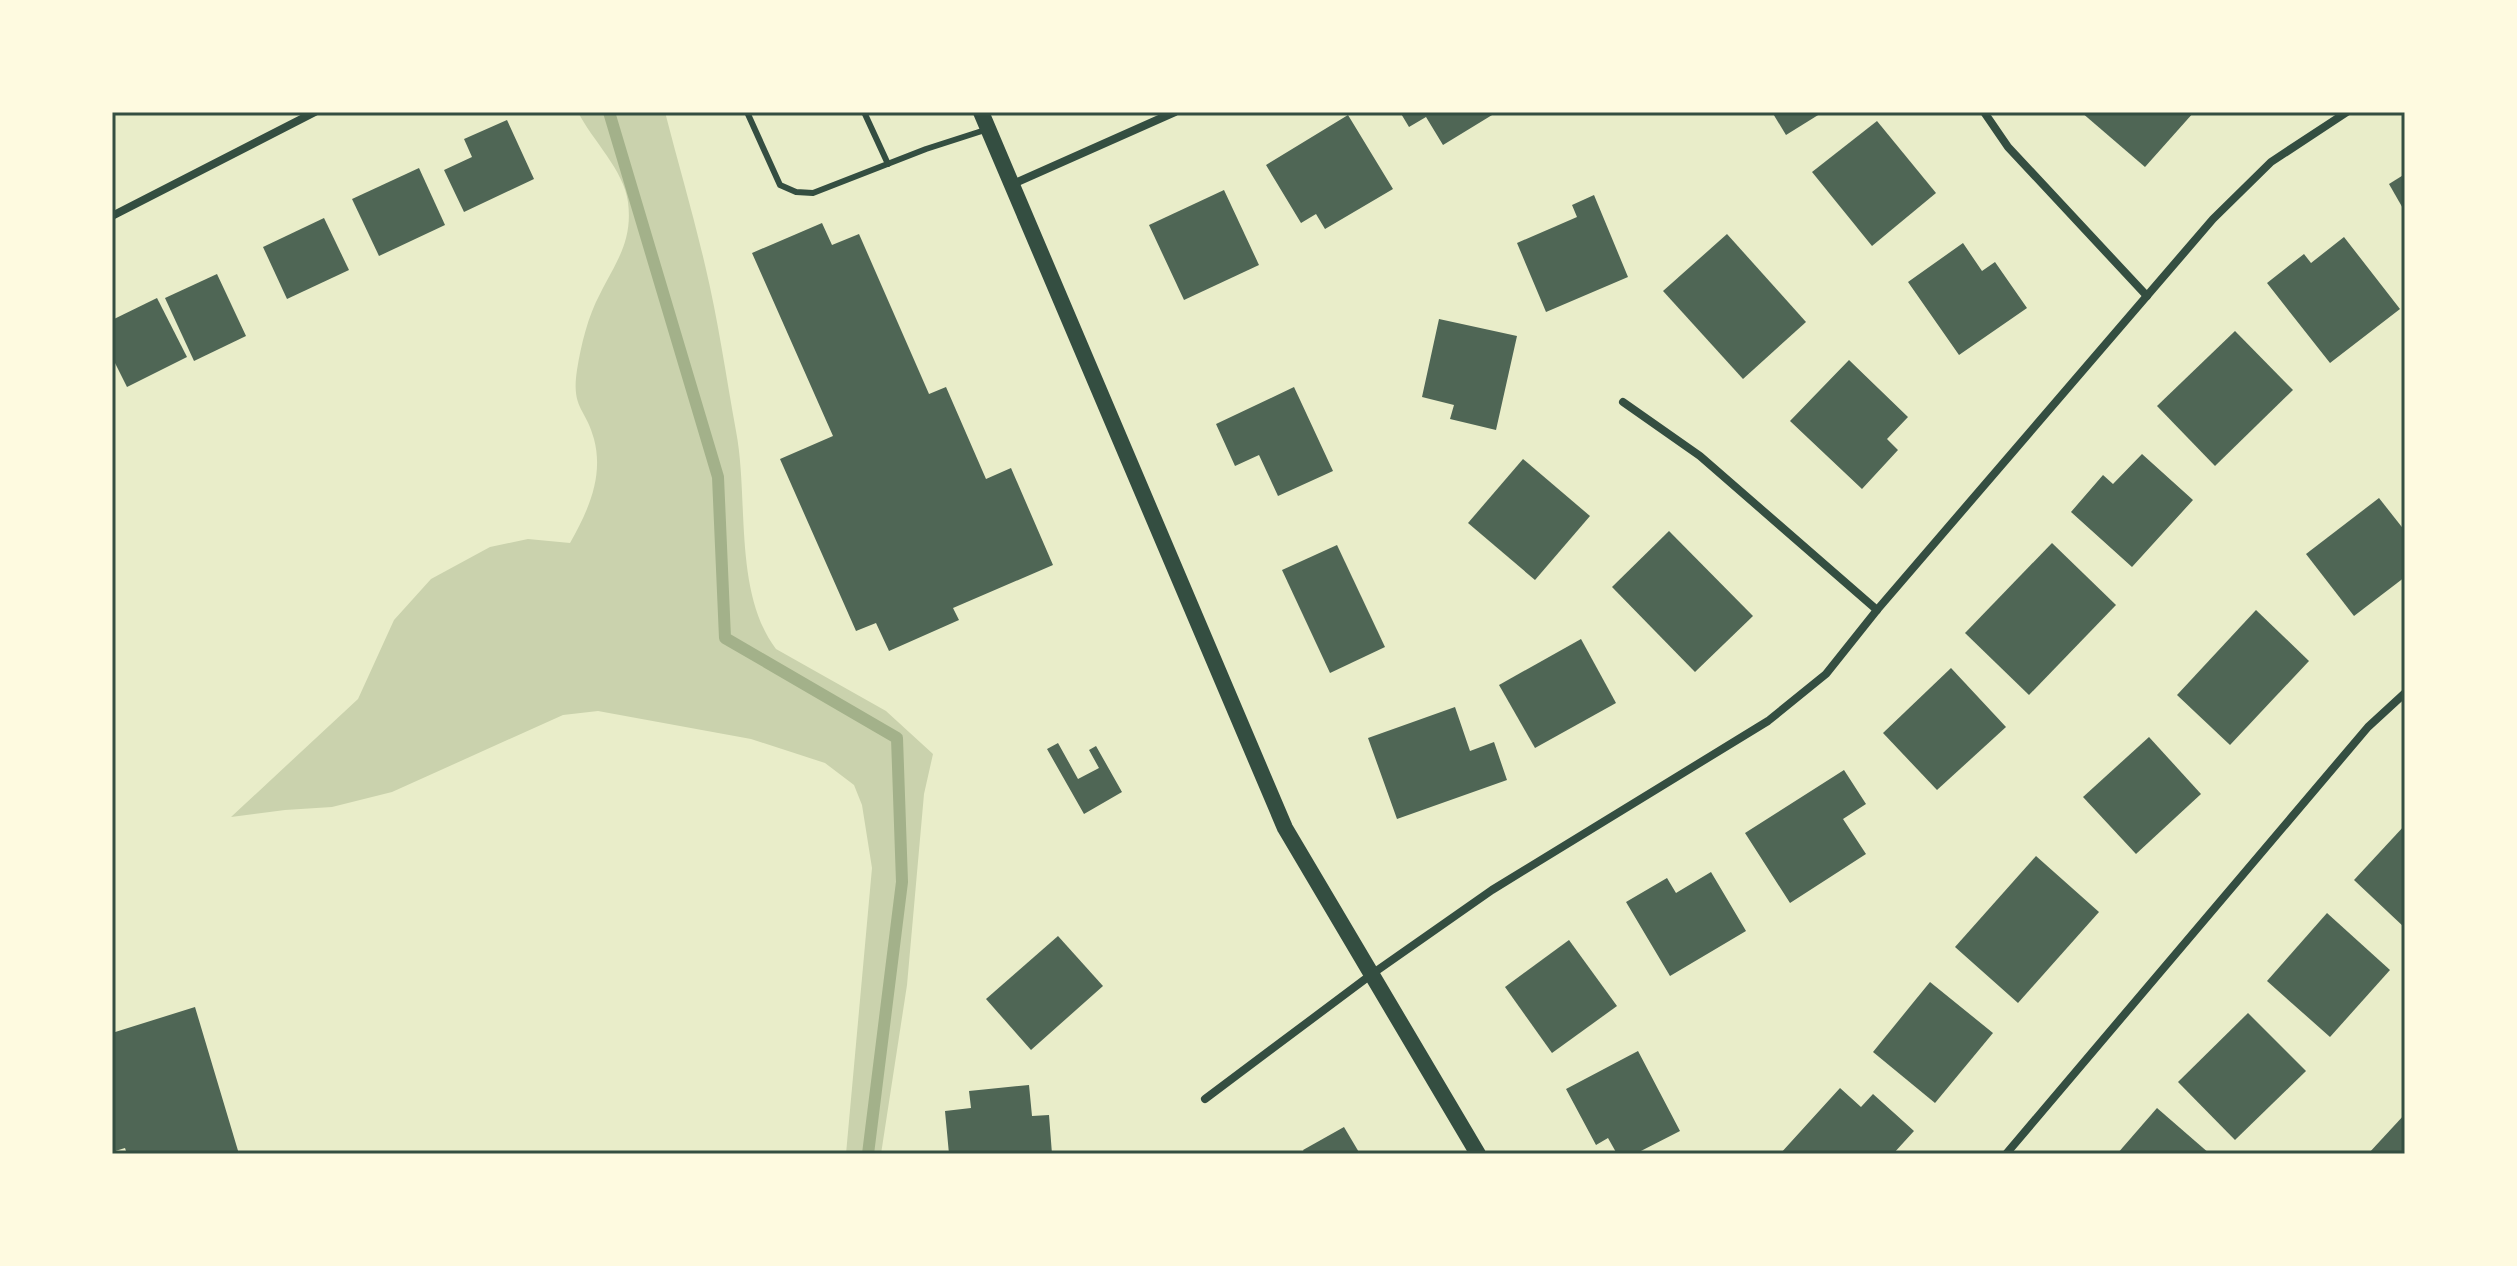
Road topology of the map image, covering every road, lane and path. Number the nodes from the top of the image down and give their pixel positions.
1 (315, 112) edge
2 (747, 112) edge
3 (864, 112) edge
4 (981, 112) edge
5 (1175, 112) edge
6 (1984, 112) edge
7 (2347, 112) edge
8 (989, 129) junction
9 (888, 164) junction
10 (1013, 184) junction
11 (112, 216) edge
12 (2147, 296) junction
13 (1623, 402) dead end
14 (1877, 610) junction
15 (2405, 693) edge
16 (1372, 974) junction
17 (1205, 1099) dead end
18 (1478, 1154) edge
19 (2006, 1154) edge

1 - 11 street
2 - 9 lane
3 - 9 lane
4 - 8 main road
5 - 10 street
6 - 12 street
7 - 12 street
8 - 9 lane
8 - 10 main road
10 - 16 main road
12 - 14 street
13 - 14 street
14 - 16 street
15 - 19 street
16 - 17 street
16 - 18 main road

